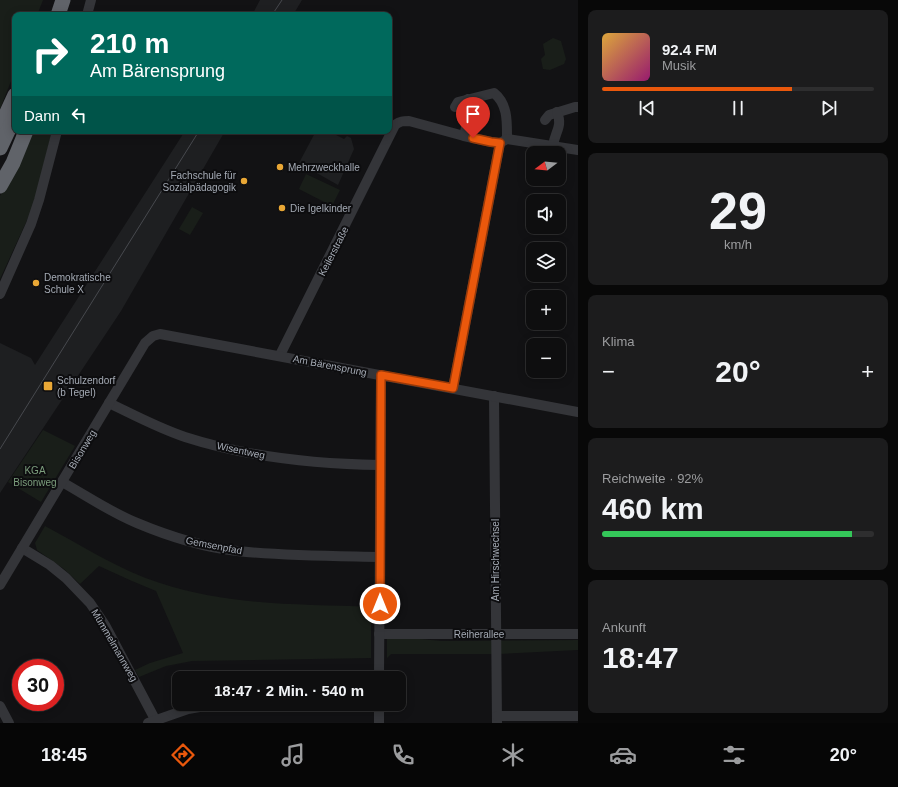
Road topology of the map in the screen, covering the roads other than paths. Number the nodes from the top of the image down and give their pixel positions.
1 (54, 0) edge
2 (64, 0) edge
3 (91, 0) edge
4 (50, 12) edge
5 (59, 12) edge
6 (62, 12) edge
7 (88, 12) edge
8 (468, 99) junction
9 (12, 101) edge
10 (455, 107) dead end
11 (578, 107) edge
12 (557, 112) junction
13 (545, 120) dead end
14 (12, 122) edge
15 (392, 123) edge
16 (0, 126) edge
17 (16, 134) edge
18 (25, 134) edge
19 (56, 134) edge
20 (387, 134) edge
21 (464, 136) junction
22 (504, 141) junction
23 (553, 146) joint
24 (0, 148) edge
25 (566, 148) edge
26 (578, 150) edge
27 (0, 166) edge
28 (0, 186) edge
29 (0, 294) edge
30 (153, 336) joint
31 (280, 355) junction
32 (381, 375) junction
33 (453, 388) junction
34 (494, 396) junction
35 (109, 403) junction
36 (578, 412) edge
37 (380, 465) junction
38 (62, 482) junction
39 (22, 548) junction
40 (380, 557) junction
41 (0, 586) edge
42 (380, 634) junction
43 (496, 634) junction
44 (578, 634) edge
45 (379, 671) edge
46 (0, 706) edge
47 (183, 711) edge
48 (379, 711) edge
49 (578, 716) edge
50 (497, 719) edge
51 (154, 722) edge
52 (9, 723) edge
53 (378, 723) edge

1 - 4 highway
2 - 5 highway
2 - 6 highway
3 - 7 street
8 - 10 street
8 - 21 street
8 - 22 street
9 - 16 highway
11 - 12 street
12 - 13 street
12 - 23 street
14 - 24 highway
15 - 21 street
17 - 27 highway
18 - 28 highway
19 - 29 street
20 - 31 street, Keilerstraße
21 - 22 street
22 - 23 street
22 - 33 street
25 - 26 street
30 - 31 street, Am Bärensprung
30 - 35 street, Bisonweg
31 - 32 street, Am Bärensprung
32 - 33 street, Am Bärensprung
32 - 37 street
33 - 34 street, Am Bärensprung
34 - 36 street, Am Bärensprung
34 - 43 street, Am Hirschwechsel
35 - 37 street, Wisentweg
35 - 38 street, Bisonweg
37 - 40 street
38 - 39 street, Bisonweg
38 - 40 street, Gemsenpfad
39 - 41 street, Bisonweg
39 - 51 street, Mümmelmannweg
40 - 42 street
42 - 43 street, Reiherallee
42 - 45 street
43 - 44 street, Reiherallee
43 - 50 street, Am Hirschwechsel
46 - 52 street
47 - 51 street
48 - 53 street
49 - 50 street

